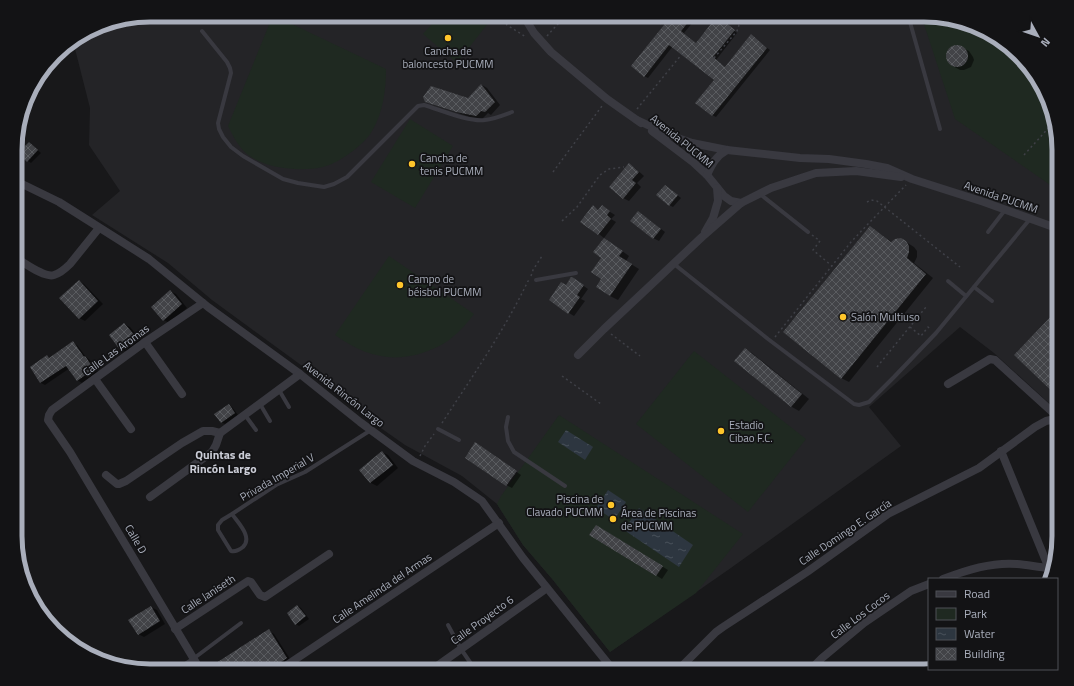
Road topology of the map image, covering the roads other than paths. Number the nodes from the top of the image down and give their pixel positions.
1 (527, 22) edge
2 (910, 22) edge
3 (202, 31) dead end
4 (512, 112) dead end
5 (634, 118) junction
6 (940, 129) dead end
7 (727, 150) junction
8 (707, 175) junction
9 (912, 179) junction
10 (22, 184) edge
11 (717, 188) junction
12 (760, 194) junction
13 (741, 203) junction
14 (1005, 210) junction
15 (1030, 219) junction
16 (1052, 227) edge
17 (99, 228) junction
18 (808, 232) road end
19 (988, 232) dead end
20 (702, 237) junction
21 (22, 262) edge
22 (674, 264) junction
23 (576, 273) dead end
24 (536, 280) road end
25 (948, 281) dead end
26 (974, 287) junction
27 (966, 296) junction
28 (992, 302) dead end
29 (203, 303) junction
30 (145, 342) junction
31 (578, 355) dead end
32 (300, 374) junction
33 (95, 379) junction
34 (948, 384) dead end
35 (279, 389) junction
36 (182, 394) dead end
37 (260, 404) junction
38 (289, 406) dead end
39 (1052, 412) edge
40 (245, 414) junction
41 (508, 417) dead end
42 (48, 420) joint
43 (1052, 420) edge
44 (270, 421) dead end
45 (131, 429) dead end
46 (256, 430) dead end
47 (371, 430) junction
48 (438, 430) road end
49 (220, 433) junction
50 (459, 440) dead end
51 (1001, 451) junction
52 (106, 475) dead end
53 (565, 486) dead end
54 (150, 497) dead end
55 (232, 514) junction
56 (499, 523) junction
57 (329, 554) dead end
58 (1048, 567) edge
59 (1047, 570) edge
60 (962, 576) edge
61 (949, 578) edge
62 (928, 584) edge
63 (547, 588) junction
64 (241, 623) dead end
65 (448, 625) dead end
66 (175, 629) junction
67 (461, 649) junction
68 (193, 659) junction
69 (185, 664) edge
70 (196, 664) edge
71 (288, 664) edge
72 (440, 664) edge
73 (471, 664) edge
74 (608, 664) edge
75 (685, 664) edge
76 (816, 664) edge

1 - 5 street, Avenida PUCMM
2 - 6 lane
3 - 4 lane
5 - 7 street, Avenida PUCMM
5 - 8 street, Avenida PUCMM
7 - 8 street
7 - 9 street, Avenida PUCMM
8 - 11 street, Avenida PUCMM
9 - 12 street, Avenida PUCMM
9 - 14 street, Avenida PUCMM
10 - 17 street, Avenida Rincón Largo
11 - 13 street, Avenida PUCMM
11 - 20 street
12 - 13 street, Avenida PUCMM
12 - 18 lane
13 - 20 street
14 - 15 street, Avenida PUCMM
14 - 19 lane
15 - 16 street, Avenida PUCMM
15 - 26 lane
17 - 21 street
17 - 29 street, Avenida Rincón Largo
20 - 22 street
22 - 27 lane
22 - 31 street
23 - 24 lane
25 - 27 lane
26 - 27 lane
26 - 28 lane
29 - 30 street, Calle Las Aromas
29 - 32 street, Avenida Rincón Largo
30 - 33 street, Calle Las Aromas
30 - 36 street
32 - 35 street
32 - 47 street, Avenida Rincón Largo
33 - 42 street, Calle Las Aromas
33 - 45 street
34 - 39 street
35 - 37 street
35 - 38 lane
37 - 40 street
37 - 44 lane
40 - 46 lane
40 - 49 street
41 - 53 lane
42 - 66 street, Calle D
43 - 51 street, Calle Domingo E. García
47 - 55 lane, Privada Imperial V
47 - 56 street, Avenida Rincón Largo
48 - 50 lane
49 - 52 street
49 - 54 street
51 - 58 street
51 - 75 street, Calle Domingo E. García
55 - 55 lane, Privada Imperial V
56 - 63 street, Avenida Rincón Largo
56 - 71 street, Calle Amelinda del Armas
57 - 66 street, Calle Janiseth
59 - 60 street
60 - 61 street
62 - 76 street, Calle Los Cocos
63 - 67 street, Calle Proyecto 6
63 - 74 street, Avenida Rincón Largo
64 - 68 lane
65 - 67 lane
66 - 68 street, Calle D
67 - 72 street, Calle Proyecto 6
67 - 73 lane
68 - 69 lane
68 - 70 street, Calle D

